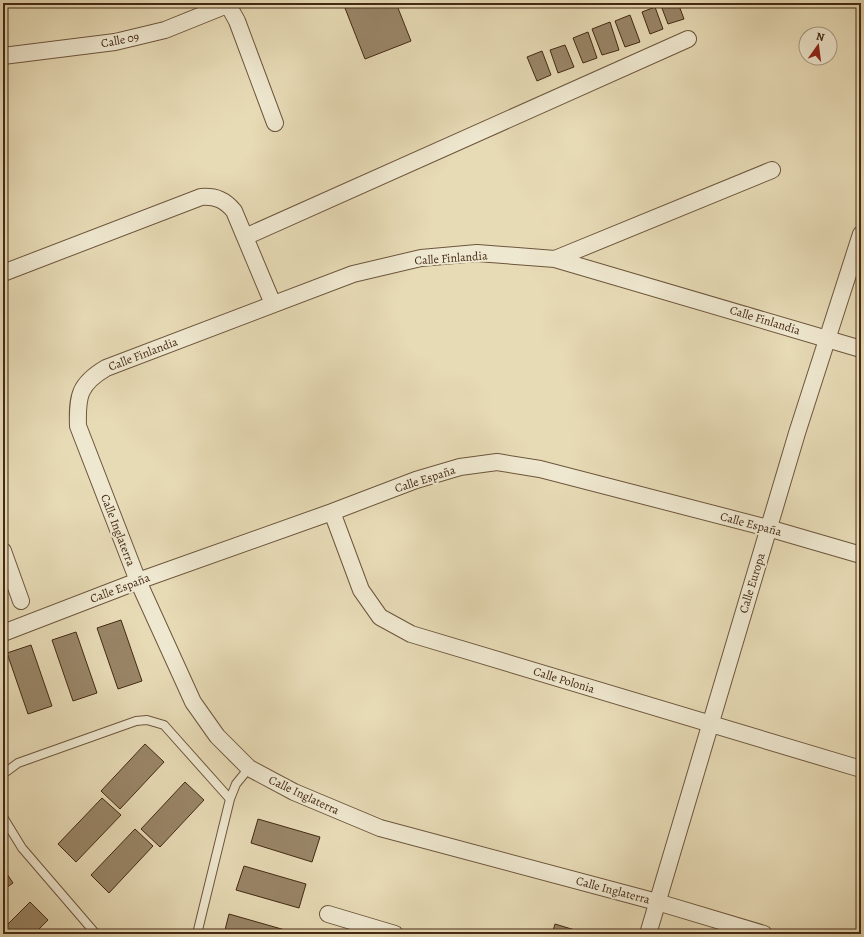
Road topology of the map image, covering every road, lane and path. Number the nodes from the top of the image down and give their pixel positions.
1 (229, 4) edge
2 (688, 39) dead end
3 (3, 56) edge
4 (275, 123) dead end
5 (772, 170) dead end
6 (861, 234) edge
7 (245, 237) junction
8 (555, 259) junction
9 (3, 273) edge
10 (273, 304) junction
11 (827, 339) junction
12 (861, 348) edge
13 (80, 392) joint
14 (332, 512) junction
15 (768, 528) junction
16 (3, 552) edge
17 (861, 555) edge
18 (138, 580) junction
19 (20, 601) dead end
20 (3, 633) edge
21 (709, 723) junction
22 (249, 768) junction
23 (861, 769) edge
24 (3, 774) edge
25 (230, 799) junction
26 (3, 817) edge
27 (657, 902) junction
28 (328, 914) dead end
29 (96, 934) edge
30 (197, 934) edge
31 (395, 934) edge
32 (648, 934) edge
33 (764, 934) edge

1 - 3 street, Calle 09
1 - 4 street
2 - 7 street
5 - 8 street
6 - 11 street, Calle Europa
7 - 9 street
7 - 10 street
8 - 10 street, Calle Finlandia
8 - 11 street, Calle Finlandia
10 - 13 street, Calle Finlandia
11 - 12 street, Calle Finlandia
11 - 15 street, Calle Europa
13 - 18 street, Calle Inglaterra
14 - 15 street, Calle España
14 - 18 street, Calle España
14 - 21 street, Calle Polonia
15 - 17 street, Calle España
15 - 21 street, Calle Europa
16 - 19 street
18 - 20 street, Calle España
18 - 22 street, Calle Inglaterra
21 - 23 street, Calle Polonia
21 - 27 street, Calle Europa
22 - 25 lane
22 - 27 street, Calle Inglaterra
24 - 25 lane
25 - 30 lane
26 - 29 lane
27 - 32 street, Calle Europa
27 - 33 street, Calle Inglaterra
28 - 31 street

